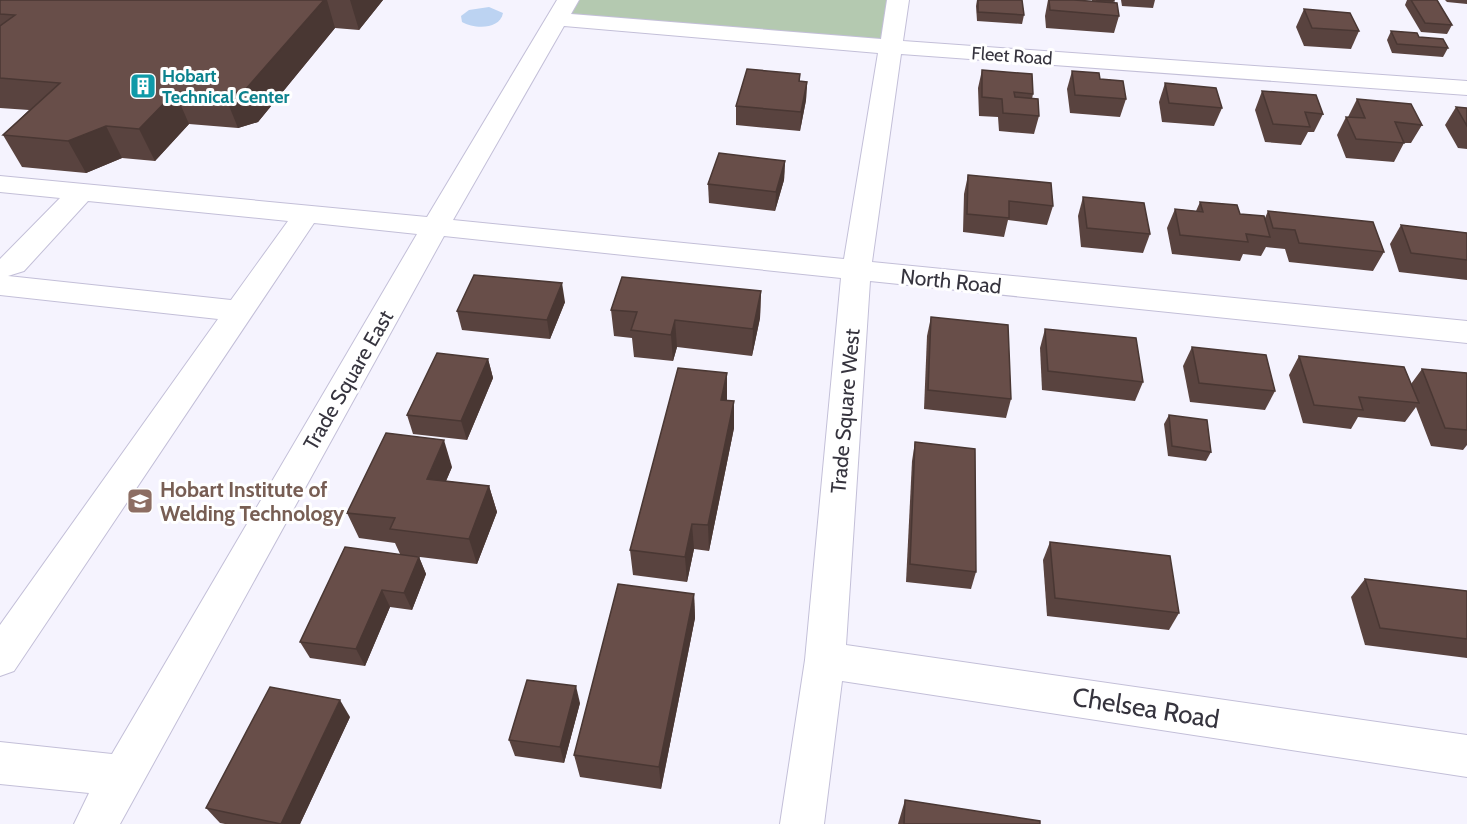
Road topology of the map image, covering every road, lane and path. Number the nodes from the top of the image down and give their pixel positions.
1 (898, 0) edge
2 (562, 9) edge
3 (892, 48) junction
4 (1467, 88) edge
5 (0, 184) edge
6 (81, 192) junction
7 (307, 213) junction
8 (436, 225) junction
9 (0, 269) edge
10 (856, 271) junction
11 (0, 285) edge
12 (239, 311) junction
13 (1467, 332) edge
14 (0, 658) edge
15 (825, 660) junction
16 (1467, 756) edge
17 (0, 763) edge
18 (123, 776) junction
19 (96, 824) edge
20 (802, 824) edge

1 - 3 street, Trade Square West
2 - 3 street, Fleet Road
2 - 8 street, Trade Square East
3 - 4 street, Fleet Road
3 - 10 street, Trade Square West
5 - 6 street, North Road
6 - 7 street, North Road
6 - 9 street
7 - 8 street, North Road
7 - 12 street
8 - 10 street, North Road
8 - 18 street, Trade Square East
10 - 13 street, North Road
10 - 15 street, Trade Square West
11 - 12 street
12 - 14 street
15 - 16 street, Chelsea Road
15 - 20 street, Trade Square West
17 - 18 street
18 - 19 street, Trade Square East

